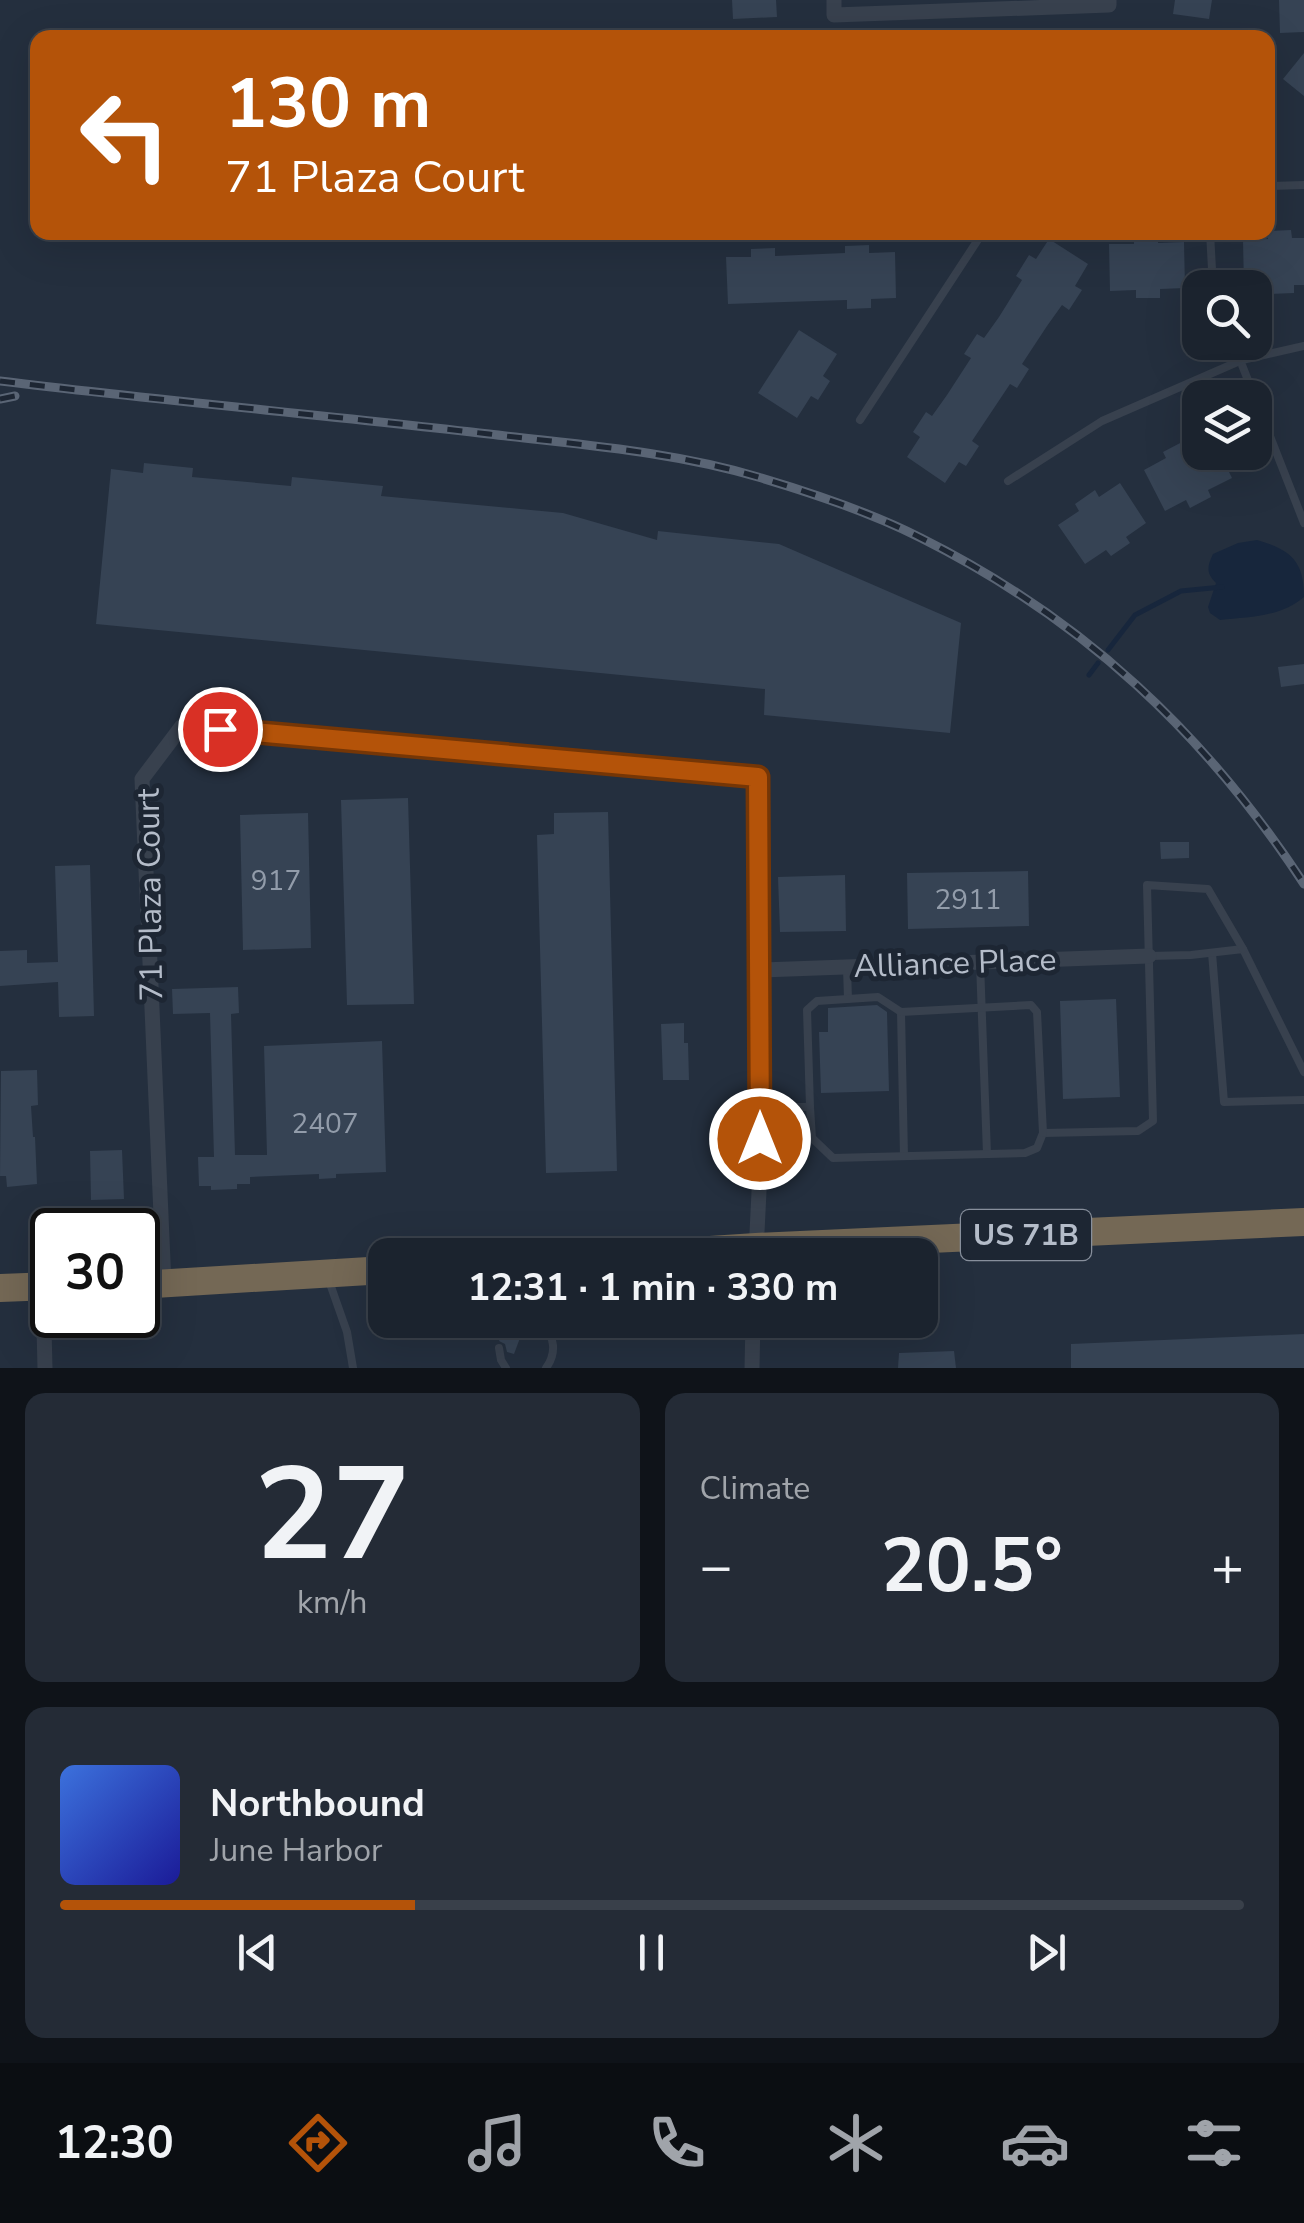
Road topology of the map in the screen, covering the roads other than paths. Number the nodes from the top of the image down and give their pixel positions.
1 (1109, 2) edge
2 (834, 7) edge
3 (1304, 185) edge
4 (1275, 186) edge
5 (978, 240) edge
6 (1210, 240) edge
7 (1212, 270) edge
8 (1304, 346) edge
9 (1272, 353) edge
10 (1242, 360) joint
11 (860, 420) dead end
12 (1008, 481) dead end
13 (1304, 523) edge
14 (1243, 949) junction
15 (1212, 953) junction
16 (1149, 956) junction
17 (980, 962) junction
18 (846, 967) junction
19 (760, 970) junction
20 (848, 999) junction
21 (982, 1007) junction
22 (901, 1012) junction
23 (1304, 1072) edge
24 (1304, 1100) edge
25 (810, 1106) junction
26 (760, 1107) junction
27 (1043, 1133) junction
28 (987, 1154) junction
29 (904, 1156) junction
30 (150, 1208) edge
31 (1304, 1222) edge
32 (757, 1238) edge
33 (938, 1241) edge
34 (368, 1271) edge
35 (328, 1274) junction
36 (160, 1283) edge
37 (30, 1287) edge
38 (0, 1288) edge
39 (46, 1338) edge
40 (551, 1338) edge
41 (753, 1338) edge
42 (498, 1348) dead end
43 (45, 1368) edge
44 (354, 1368) edge
45 (506, 1368) edge
46 (546, 1368) edge
47 (752, 1368) edge

1 - 2 street
3 - 4 lane
5 - 11 lane
6 - 7 lane
8 - 9 lane
10 - 12 lane
10 - 13 lane
14 - 15 lane
14 - 16 lane
14 - 23 lane
15 - 16 lane
15 - 24 lane
16 - 17 street, Alliance Place
16 - 27 lane
17 - 18 street, Alliance Place
17 - 21 lane
18 - 19 street, Alliance Place
18 - 20 lane
19 - 26 street, 71 Plaza Court
19 - 30 street, 71 Plaza Court
20 - 22 lane
20 - 25 lane
21 - 22 lane
21 - 27 lane
21 - 28 lane
22 - 29 lane
25 - 26 lane
25 - 29 lane
26 - 32 street, 71 Plaza Court
27 - 28 lane
28 - 29 lane
31 - 33 highway, US 71B
34 - 35 highway
35 - 36 highway
35 - 44 lane
37 - 38 highway
39 - 43 street
40 - 46 lane
41 - 47 street
42 - 45 lane

